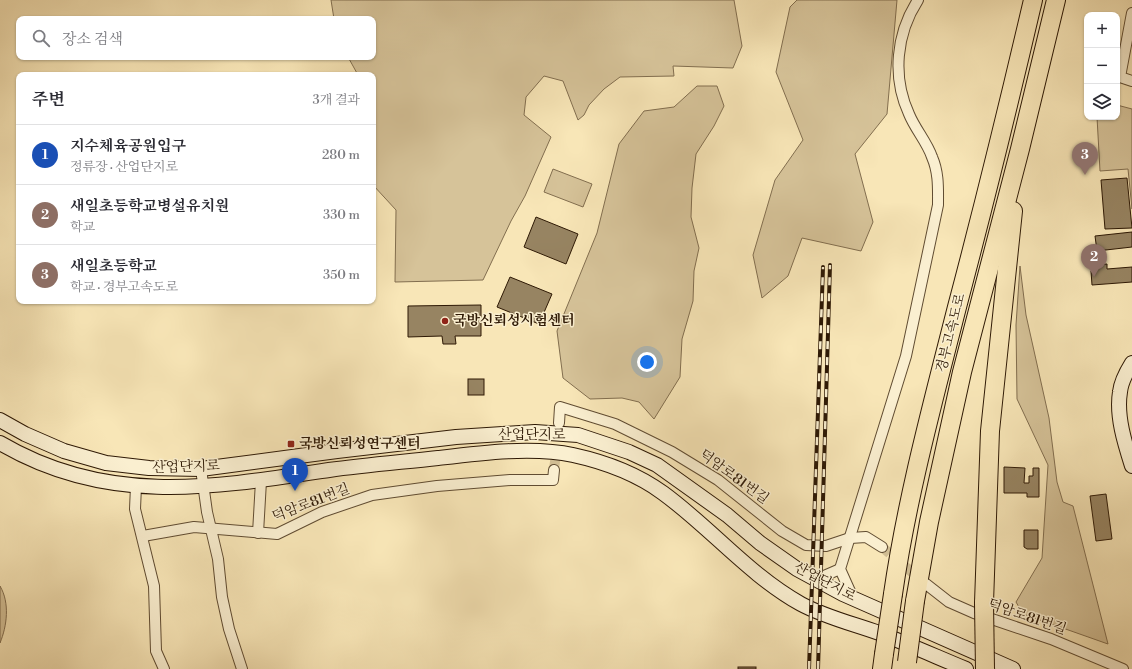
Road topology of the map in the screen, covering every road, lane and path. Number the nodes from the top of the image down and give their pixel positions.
1 (918, 0) edge
2 (1033, 0) edge
3 (1056, 0) edge
4 (1132, 13) edge
5 (1132, 81) edge
6 (1020, 149) junction
7 (1132, 363) edge
8 (0, 420) edge
9 (559, 424) tunnel mouth
10 (0, 443) edge
11 (1132, 466) edge
12 (201, 469) junction
13 (554, 470) tunnel mouth
14 (261, 481) junction
15 (136, 486) junction
16 (202, 487) junction
17 (212, 529) junction
18 (258, 533) junction
19 (143, 536) junction
20 (850, 538) junction
21 (882, 547) tunnel mouth
22 (840, 569) junction
23 (817, 580) junction
24 (926, 584) tunnel mouth
25 (853, 598) junction
26 (883, 662) edge
27 (906, 666) edge
28 (164, 669) edge
29 (242, 669) edge
30 (966, 669) edge
31 (985, 669) edge
32 (1013, 669) edge
33 (1123, 669) edge

1 - 20 street
2 - 26 highway, 경부고속도로, bridge
3 - 6 highway, 경부고속도로
4 - 5 street
6 - 27 highway, 경부고속도로, bridge
6 - 31 highway, bridge
7 - 11 main road
8 - 12 main road, 산업단지로
9 - 20 street, 덕암로81번길
10 - 15 main road, 산업단지로
12 - 16 street
12 - 23 main road, 산업단지로
13 - 18 street, 덕암로81번길
14 - 16 main road, 산업단지로
14 - 18 street
14 - 30 main road, 산업단지로
15 - 16 main road, 산업단지로
15 - 19 street
16 - 17 street
17 - 18 street
17 - 19 street
17 - 29 street
19 - 28 street
20 - 21 street, 덕암로81번길
20 - 22 street
22 - 23 street
22 - 25 street
23 - 25 main road, 산업단지로
24 - 33 street, 덕암로81번길
25 - 32 main road, 산업단지로

